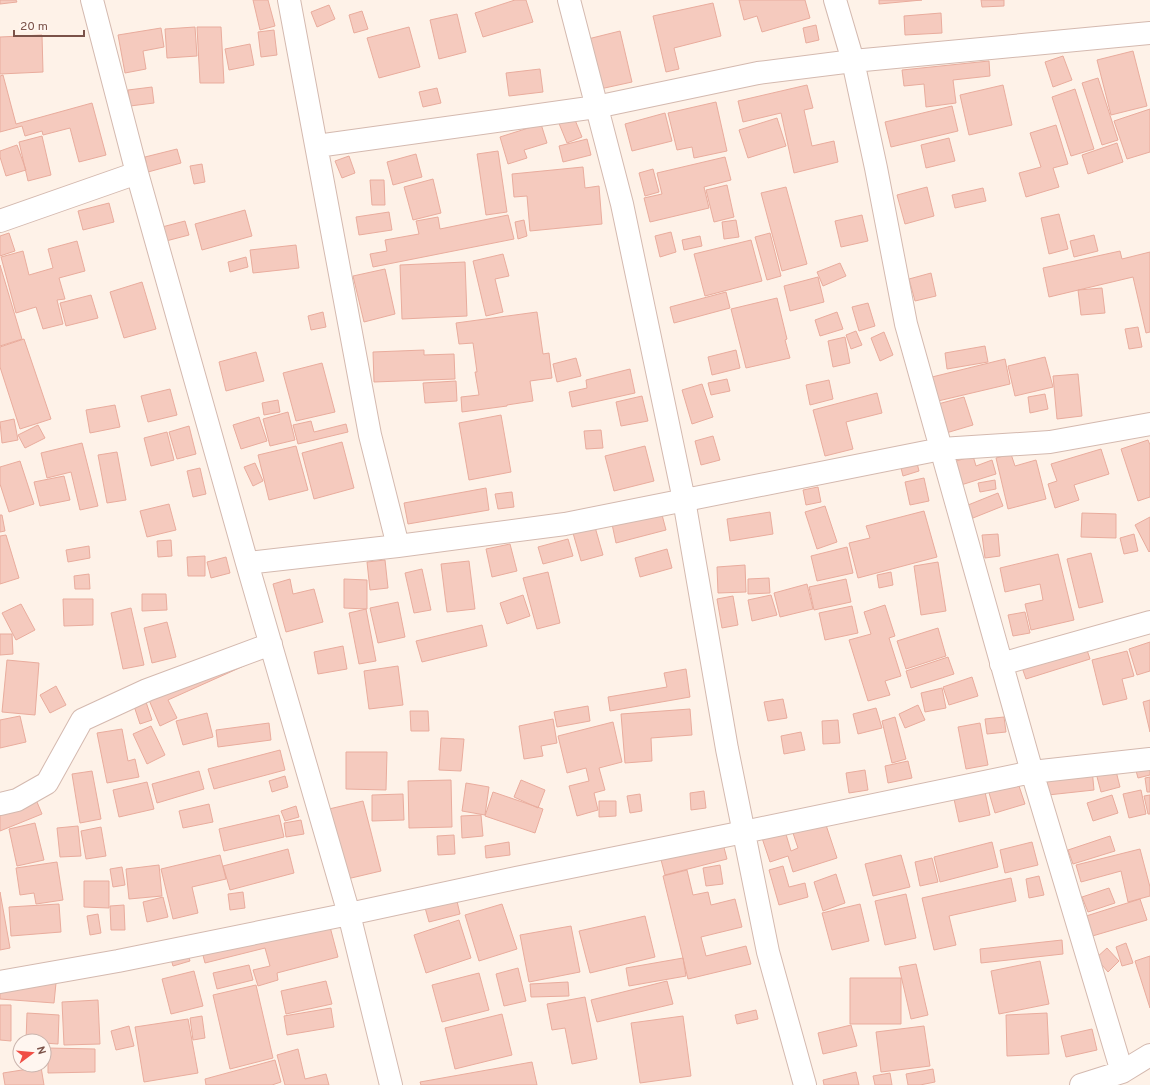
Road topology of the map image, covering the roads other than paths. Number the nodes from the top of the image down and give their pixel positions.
1 (92, 0) edge
2 (289, 0) edge
3 (569, 0) edge
4 (835, 0) edge
5 (1150, 33) edge
6 (853, 61) junction
7 (596, 107) junction
8 (317, 146) junction
9 (136, 173) junction
10 (0, 221) edge
11 (1150, 424) edge
12 (941, 449) junction
13 (684, 500) junction
14 (398, 546) junction
15 (247, 563) junction
16 (1150, 622) edge
17 (271, 644) junction
18 (1001, 664) junction
19 (1150, 758) edge
20 (1032, 772) junction
21 (0, 804) edge
22 (744, 832) junction
23 (349, 914) junction
24 (0, 982) edge
25 (1150, 1055) edge
26 (1122, 1072) junction
27 (391, 1085) edge
28 (805, 1085) edge
29 (1081, 1085) edge

1 - 9 street
2 - 8 street
3 - 7 street
4 - 6 street
5 - 6 street
6 - 7 street
6 - 12 street
7 - 8 street
7 - 13 street
8 - 14 street
9 - 10 street
9 - 15 street
11 - 12 street
12 - 13 street
12 - 18 street
13 - 14 street
13 - 22 street
14 - 15 street
15 - 17 street
16 - 18 street
17 - 21 street
17 - 23 street
18 - 20 street
19 - 20 street
20 - 22 street
20 - 26 street
22 - 23 street
22 - 28 street
23 - 24 street
23 - 27 street
25 - 26 street
26 - 29 street

